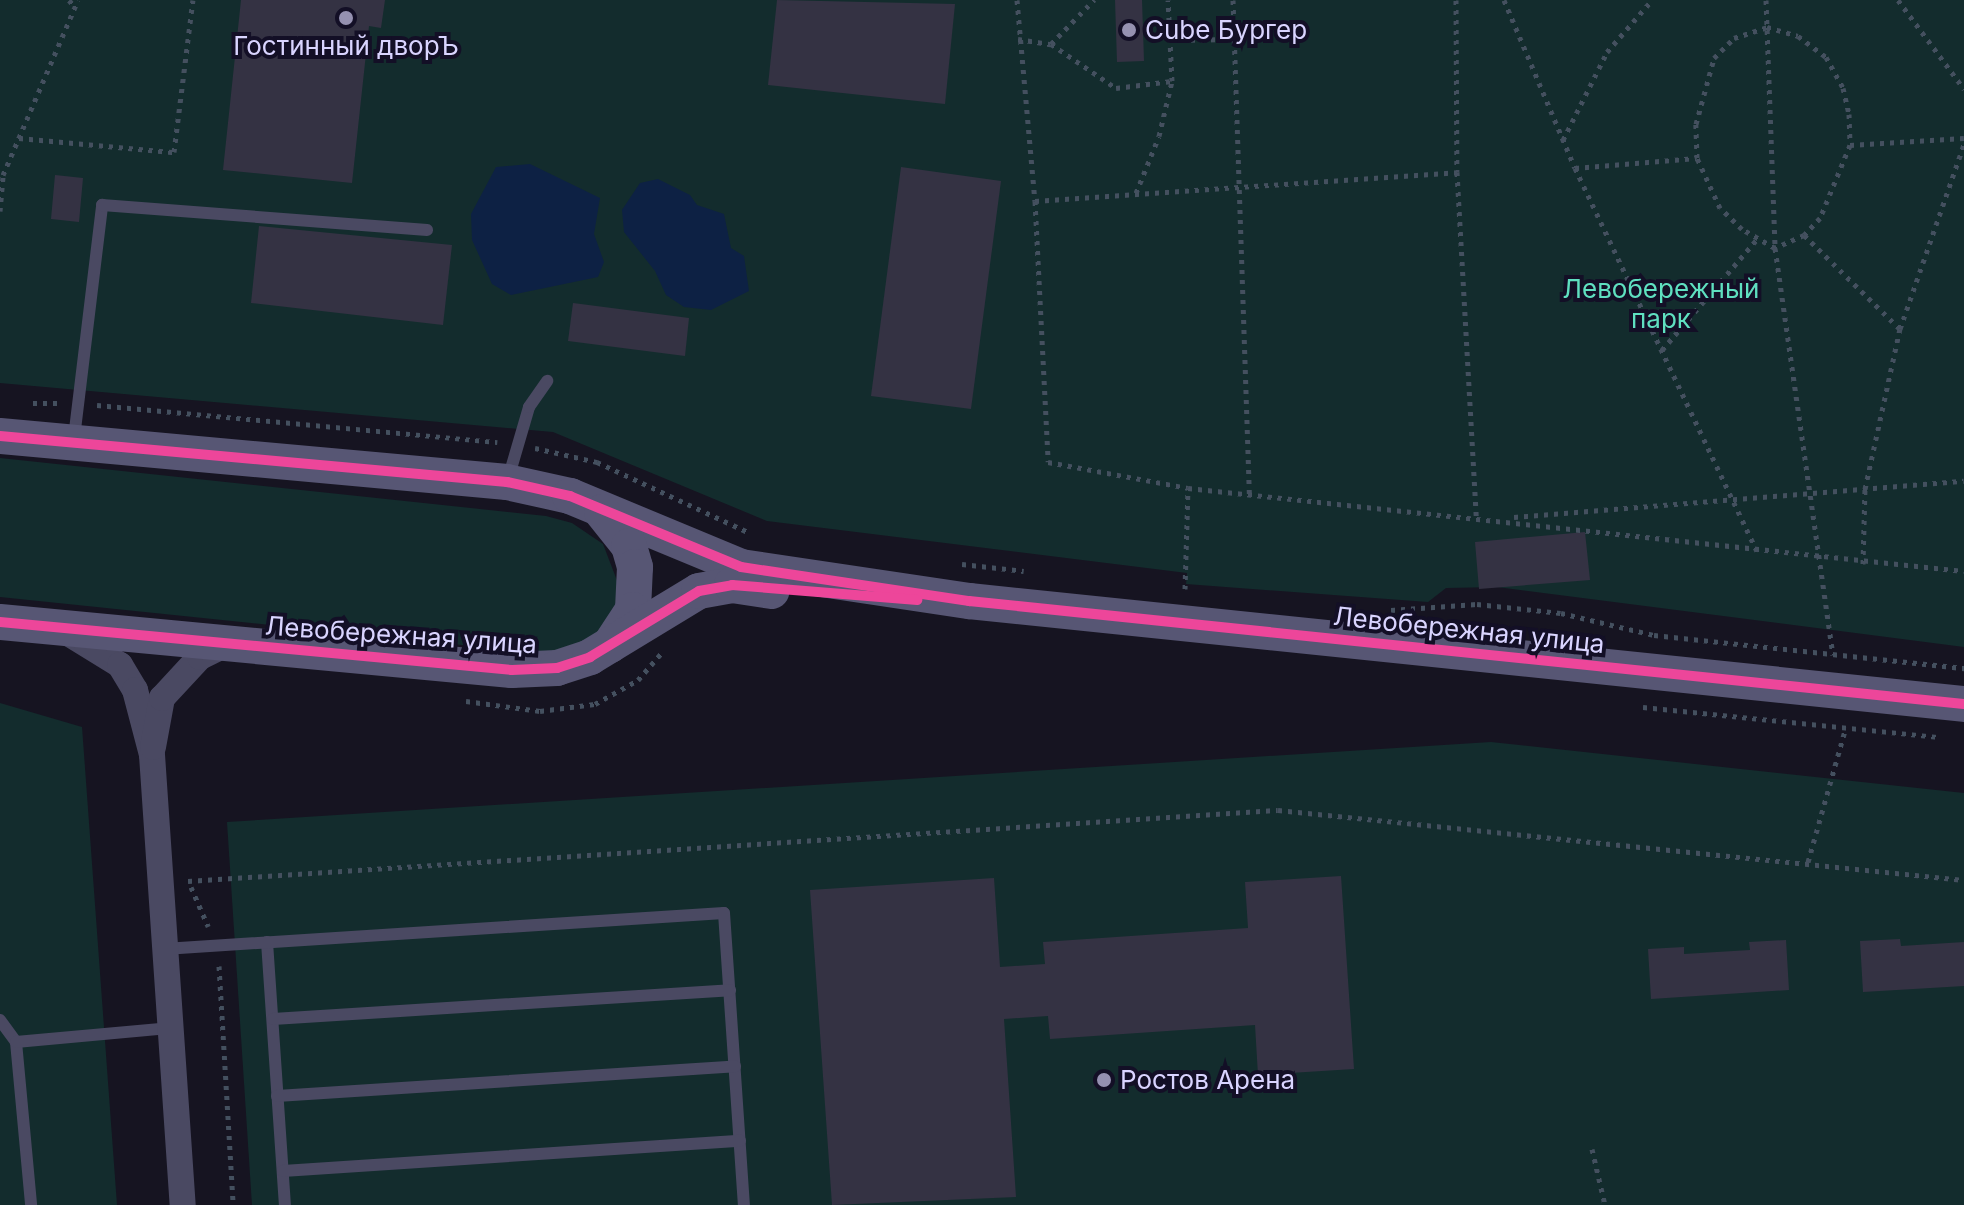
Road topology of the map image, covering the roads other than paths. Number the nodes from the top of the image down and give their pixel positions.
1 (427, 230) dead end
2 (547, 381) dead end
3 (0, 436) edge
4 (73, 441) junction
5 (507, 482) junction
6 (602, 512) junction
7 (969, 601) junction
8 (0, 622) edge
9 (58, 627) junction
10 (227, 644) junction
11 (609, 646) junction
12 (1964, 704) edge
13 (152, 755) junction
14 (267, 942) junction
15 (164, 949) junction
16 (730, 990) junction
17 (273, 1019) junction
18 (0, 1020) edge
19 (171, 1028) junction
20 (16, 1042) junction
21 (735, 1066) junction
22 (277, 1096) junction
23 (740, 1141) junction
24 (283, 1171) junction
25 (31, 1205) edge
26 (183, 1205) edge
27 (285, 1205) edge
28 (744, 1205) edge

1 - 4 lane
2 - 5 lane
3 - 4 main road, Левобережная улица
4 - 5 main road, Левобережная улица
5 - 6 main road, Левобережная улица
6 - 7 main road, Левобережная улица
6 - 11 main road
7 - 11 main road, Левобережная улица
7 - 12 main road, Левобережная улица
8 - 9 main road, Левобережная улица
9 - 10 main road, Левобережная улица
9 - 13 street
10 - 11 main road, Левобережная улица
10 - 13 street
13 - 15 street
14 - 15 lane
14 - 16 lane
14 - 17 lane
15 - 19 street
16 - 17 lane
16 - 21 lane
17 - 22 lane
18 - 20 lane
19 - 20 lane
19 - 26 street
20 - 25 lane
21 - 22 lane
21 - 23 lane
22 - 24 lane
23 - 24 lane
23 - 28 lane
24 - 27 lane

